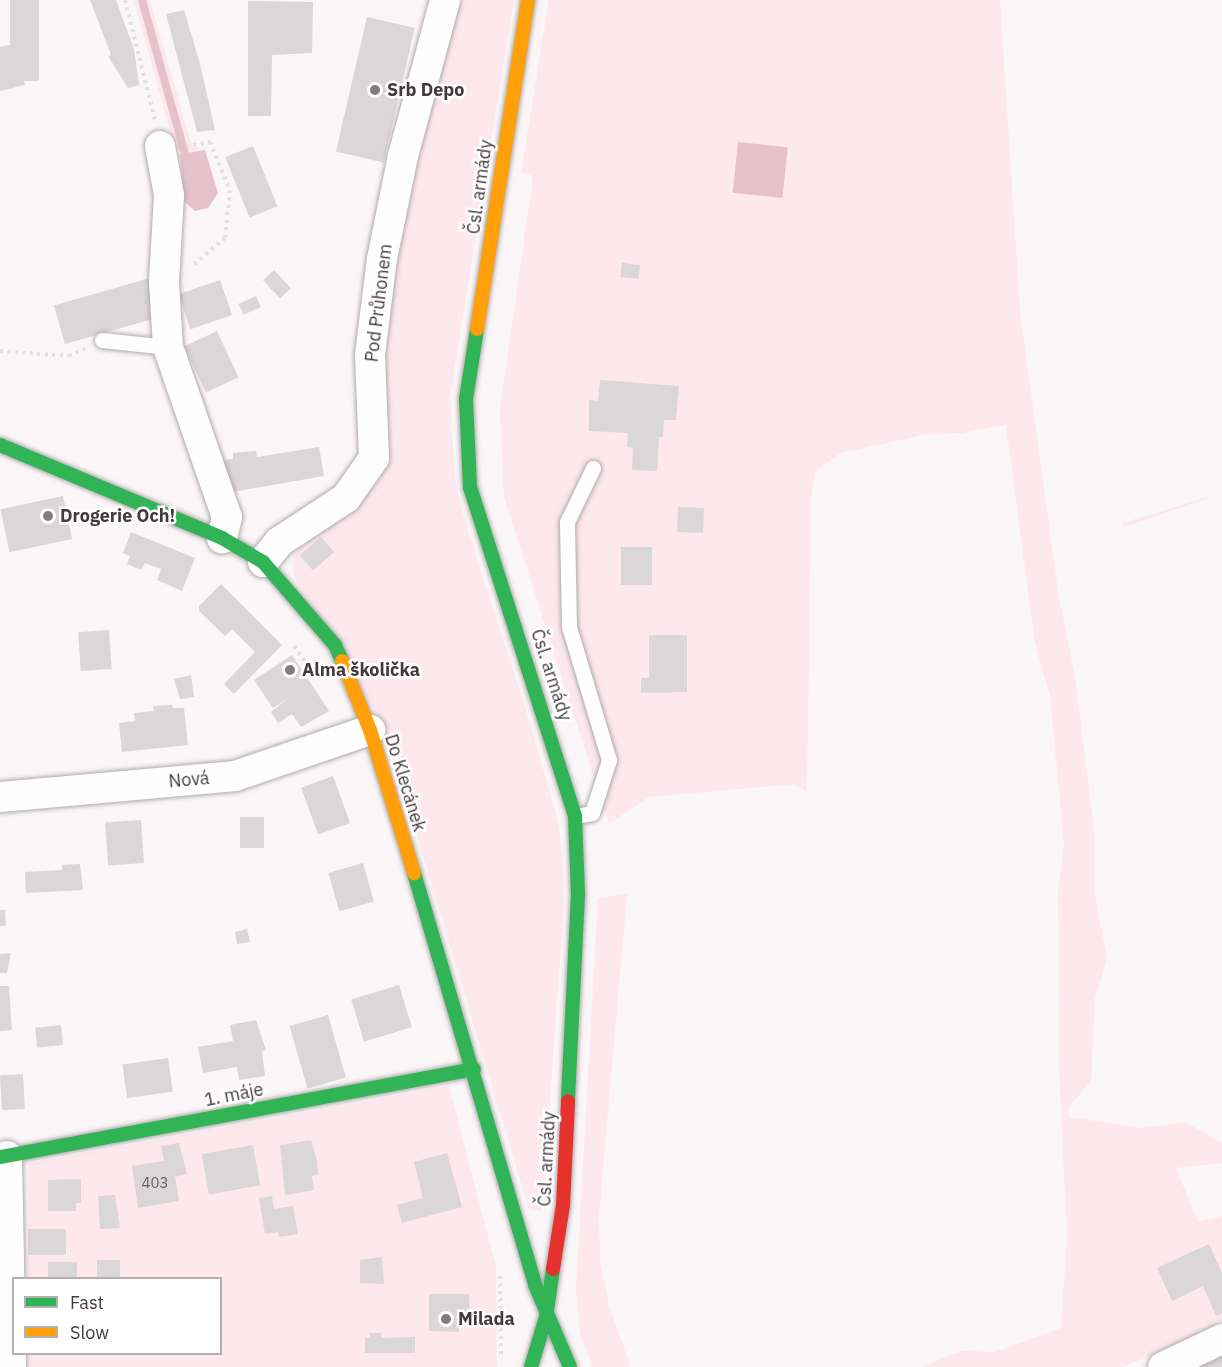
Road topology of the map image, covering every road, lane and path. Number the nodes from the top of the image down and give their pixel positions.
1 (125, 0) edge
2 (445, 0) edge
3 (528, 0) edge
4 (160, 146) joint
5 (192, 146) dead end
6 (165, 282) junction
7 (102, 340) joint
8 (168, 347) junction
9 (0, 351) edge
10 (2, 451) edge
11 (593, 468) dead end
12 (222, 538) junction
13 (263, 562) junction
14 (287, 637) dead end
15 (318, 680) dead end
16 (370, 730) junction
17 (0, 797) edge
18 (574, 816) junction
19 (474, 1069) junction
20 (3, 1156) edge
21 (499, 1264) dead end
22 (546, 1317) junction
23 (1222, 1339) edge
24 (11, 1367) edge
25 (500, 1367) edge
26 (531, 1367) edge
27 (570, 1367) edge
28 (1163, 1367) edge

1 - 4 path
2 - 13 street, Pod Průhonem
3 - 18 street, Čsl. armády
4 - 6 street
5 - 6 path
6 - 8 street
7 - 8 lane
7 - 9 path
8 - 12 street
10 - 12 street, Do Klecánek
11 - 18 lane
12 - 13 street, Do Klecánek
13 - 16 street, Do Klecánek
14 - 15 path
16 - 17 street, Nová
16 - 19 street, Do Klecánek
18 - 22 street, Čsl. armády
19 - 20 street, 1. máje
19 - 22 street, Do Klecánek
20 - 24 street
21 - 25 path
22 - 26 street, Čsl. armády
22 - 27 street, Do Klecánek
23 - 28 street

